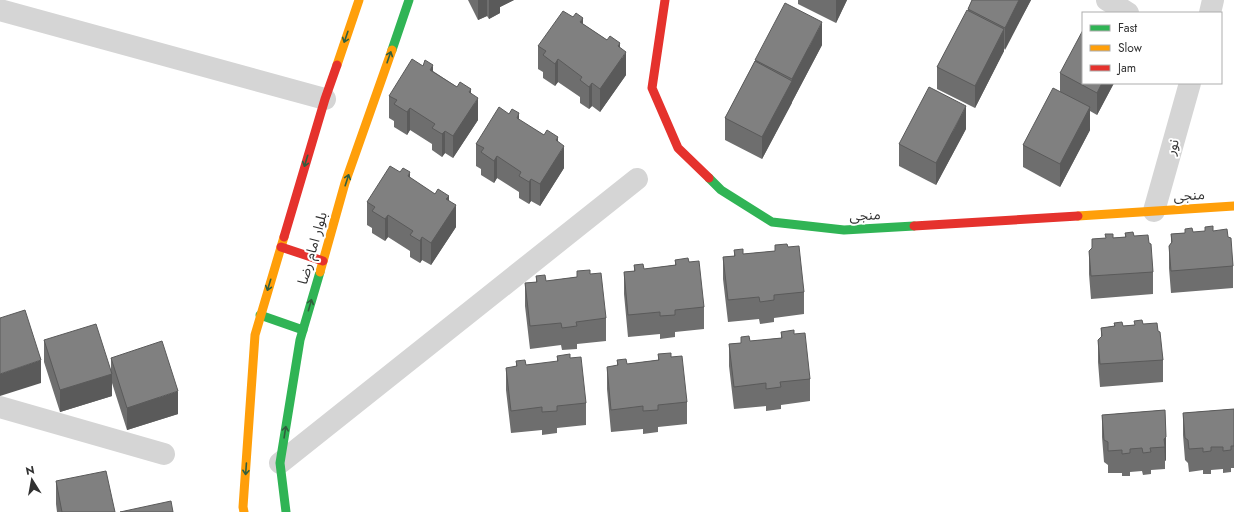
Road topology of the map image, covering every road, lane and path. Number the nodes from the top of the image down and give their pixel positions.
1 (359, 0) edge
2 (409, 0) edge
3 (664, 0) edge
4 (1107, 0) edge
5 (1214, 0) edge
6 (0, 10) edge
7 (1126, 12) edge
8 (1210, 12) edge
9 (1190, 84) edge
10 (325, 99) junction
11 (637, 179) dead end
12 (1234, 206) edge
13 (1154, 211) junction
14 (281, 247) junction
15 (323, 261) junction
16 (260, 315) junction
17 (303, 330) junction
18 (0, 407) edge
19 (164, 454) dead end
20 (280, 464) junction
21 (244, 512) edge
22 (286, 512) edge

1 -> 10 street
15 -> 2 street, بلوار امام رضا
3 - 13 street, منجی
4 - 7 street
5 - 8 street
6 - 10 street
9 - 13 street, نور
10 -> 14 street
11 - 20 street
12 - 13 street, منجی
14 - 15 street
14 -> 16 street
17 -> 15 street, بلوار امام رضا
16 - 17 street
16 -> 21 street
20 -> 17 street, بلوار امام رضا
18 - 19 street
20 - 22 street, بلوار امام رضا

